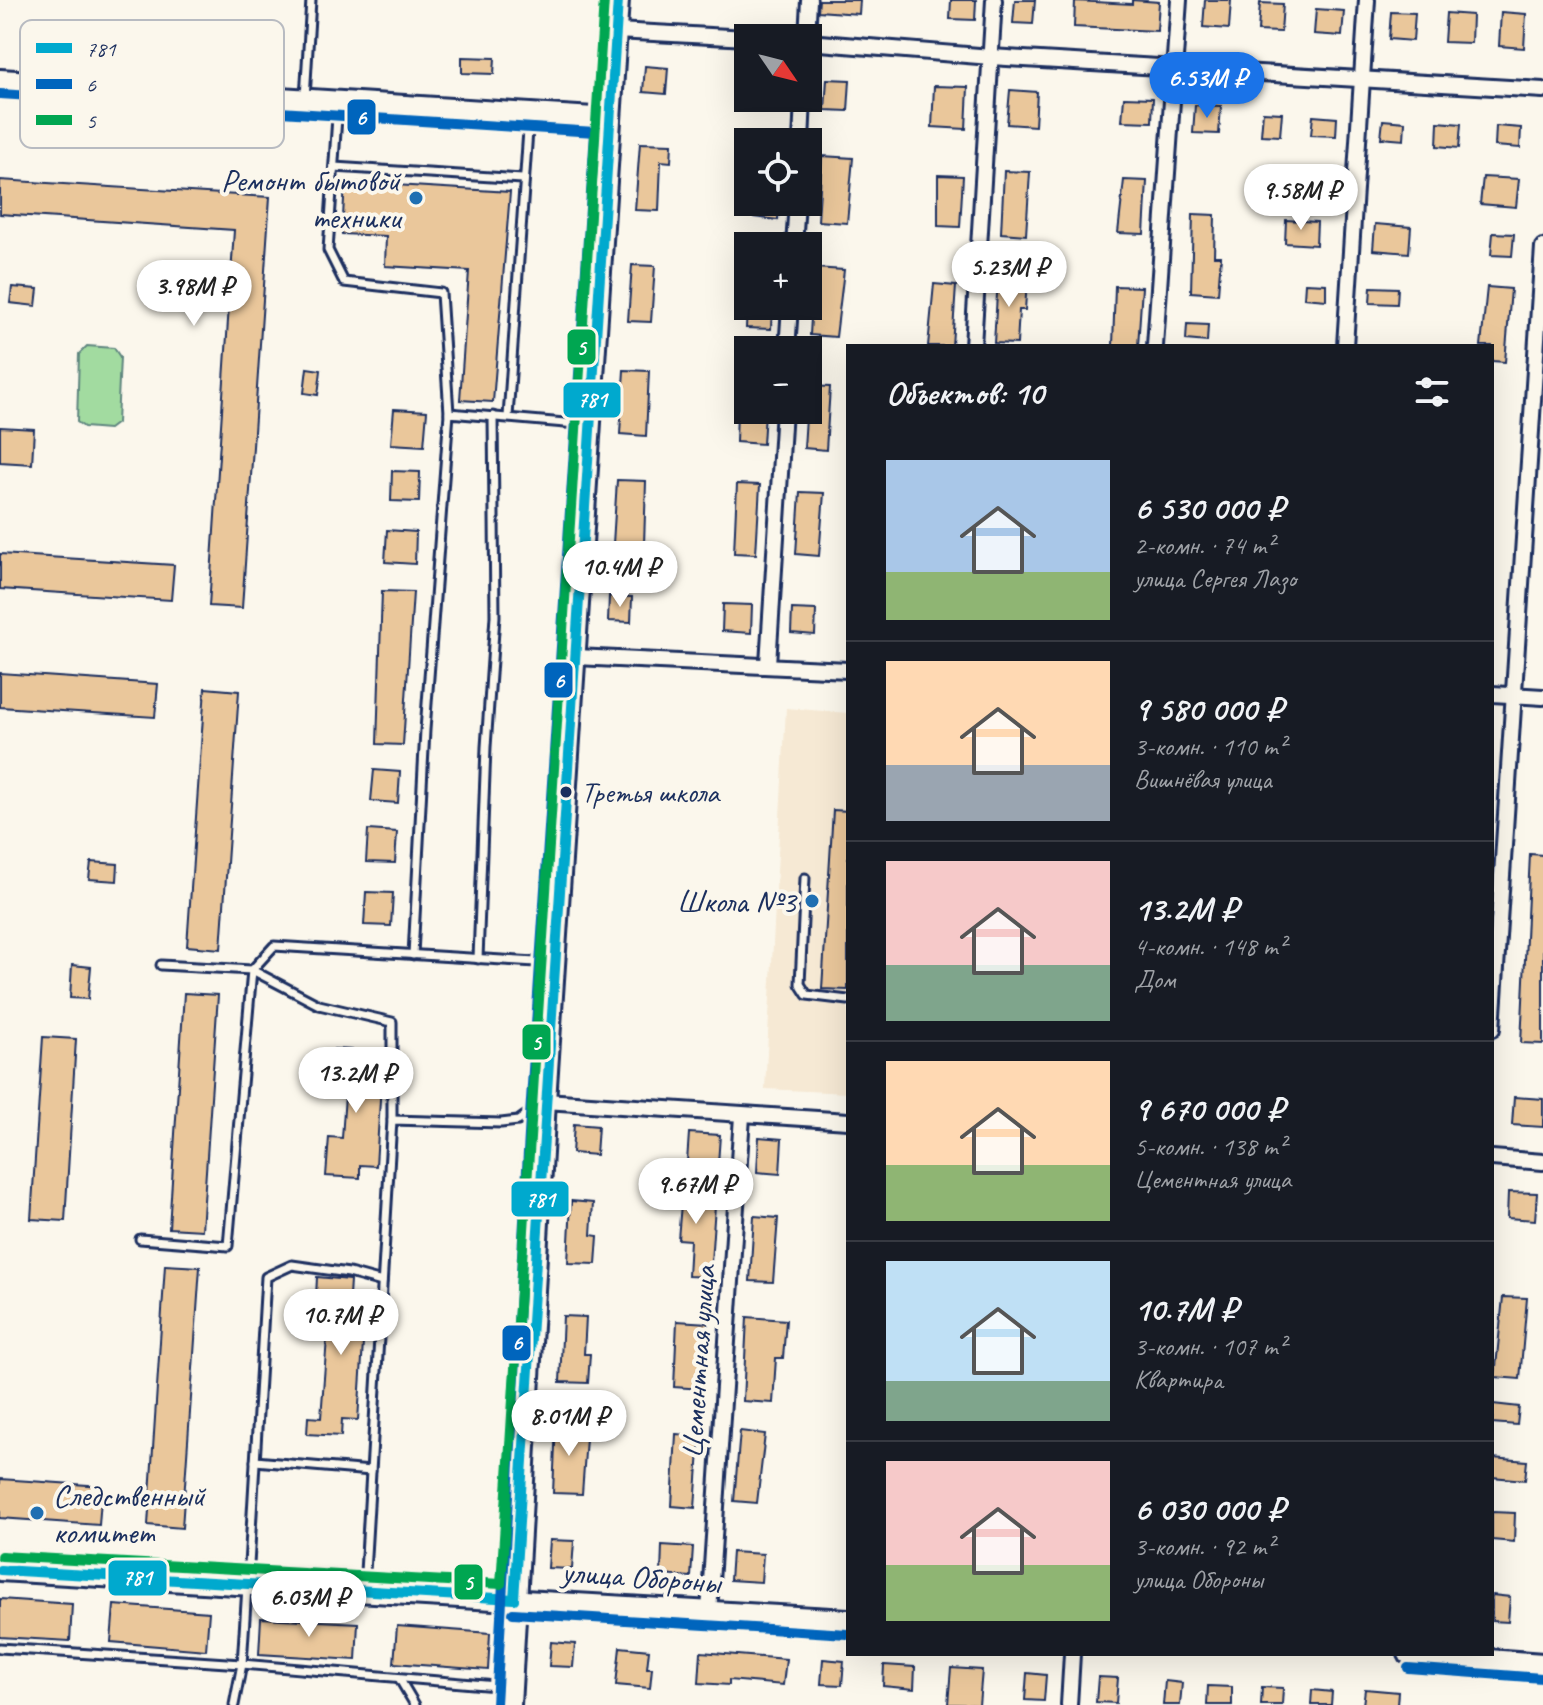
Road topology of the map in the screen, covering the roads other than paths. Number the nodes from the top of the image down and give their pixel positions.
1 (311, 0) edge
2 (618, 0) edge
3 (809, 0) edge
4 (994, 0) edge
5 (1179, 0) edge
6 (1367, 0) edge
7 (808, 24) edge
8 (616, 31) junction
9 (734, 37) edge
10 (822, 41) edge
11 (991, 57) junction
12 (1175, 68) junction
13 (1362, 78) junction
14 (0, 80) edge
15 (20, 81) edge
16 (1543, 90) edge
17 (284, 97) edge
18 (305, 98) junction
19 (338, 100) junction
20 (530, 113) junction
21 (610, 119) junction
22 (334, 167) junction
23 (522, 179) junction
24 (1543, 247) edge
25 (973, 344) edge
26 (1155, 344) edge
27 (1345, 344) edge
28 (449, 413) junction
29 (493, 416) junction
30 (508, 417) junction
31 (783, 424) edge
32 (590, 425) junction
33 (576, 657) junction
34 (768, 664) junction
35 (846, 670) edge
36 (1494, 694) edge
37 (1514, 695) junction
38 (1543, 697) edge
39 (805, 878) dead end
40 (413, 955) junction
41 (478, 959) junction
42 (555, 963) junction
43 (161, 965) dead end
44 (252, 970) junction
45 (1494, 999) edge
46 (846, 1000) edge
47 (545, 1101) junction
48 (742, 1116) junction
49 (392, 1120) junction
50 (846, 1121) edge
51 (1494, 1158) edge
52 (1543, 1162) edge
53 (140, 1239) dead end
54 (382, 1282) junction
55 (255, 1461) junction
56 (371, 1471) junction
57 (0, 1570) edge
58 (248, 1584) junction
59 (363, 1592) junction
60 (514, 1599) junction
61 (709, 1612) junction
62 (846, 1620) edge
63 (0, 1648) edge
64 (1072, 1656) edge
65 (1465, 1656) edge
66 (242, 1664) junction
67 (1543, 1664) edge
68 (399, 1678) junction
69 (510, 1696) edge
70 (234, 1705) edge
71 (415, 1705) edge
72 (1069, 1705) edge

1 - 18 lane
2 - 8 street
3 - 7 street
4 - 11 street
5 - 12 street
6 - 13 street
8 - 9 street
8 - 21 street
10 - 11 street
11 - 12 street
11 - 25 street
12 - 13 street
12 - 26 street
13 - 16 street
13 - 27 street
14 - 15 street
17 - 18 street
18 - 19 street
19 - 20 street
19 - 22 lane
20 - 21 street
20 - 23 lane
21 - 32 street
22 - 23 lane
22 - 28 lane
23 - 30 lane
24 - 37 street
28 - 29 lane
28 - 40 lane
29 - 30 lane
29 - 41 lane
30 - 32 lane
31 - 34 street
32 - 33 street
33 - 34 street
33 - 42 street
34 - 35 street
36 - 37 street
37 - 38 street
37 - 45 street
39 - 46 lane
40 - 41 lane
40 - 44 lane
41 - 42 lane
42 - 47 street
43 - 44 lane
44 - 49 lane
44 - 53 lane
47 - 48 street
47 - 49 lane
47 - 60 street
48 - 50 street
48 - 61 street, Цементная улица
49 - 54 lane
51 - 52 street
54 - 55 lane
54 - 56 lane
55 - 56 lane
55 - 58 lane
56 - 59 lane
57 - 58 street, улица Обороны
58 - 59 street, улица Обороны
58 - 66 lane
59 - 60 street, улица Обороны
60 - 61 street, улица Обороны
60 - 69 street
61 - 62 street, улица Обороны
63 - 66 lane
64 - 72 street
65 - 67 street
66 - 68 lane
66 - 70 lane
68 - 69 lane
68 - 71 lane

